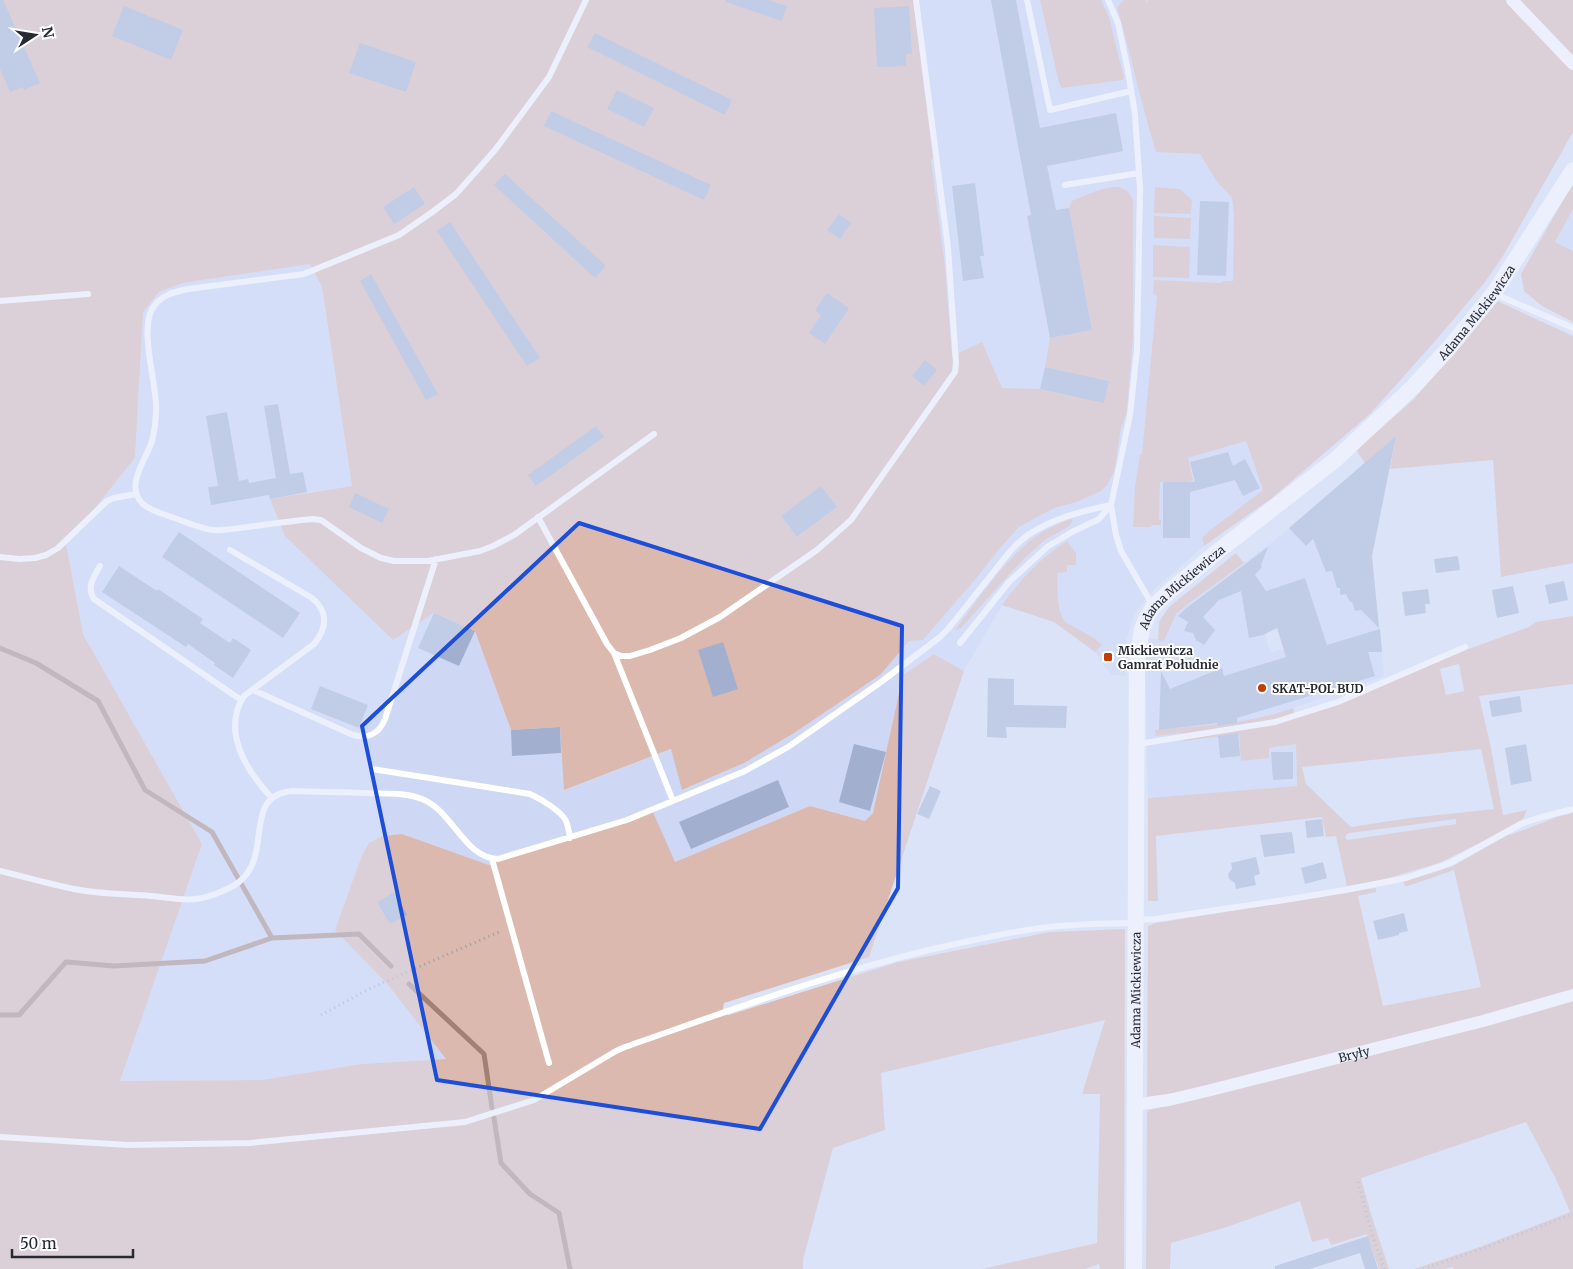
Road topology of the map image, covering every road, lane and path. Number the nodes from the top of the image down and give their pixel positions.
1 (586, 0) edge
2 (916, 0) edge
3 (1027, 0) edge
4 (1108, 0) edge
5 (1512, 0) edge
6 (1573, 64) edge
7 (1131, 91) junction
8 (1573, 170) edge
9 (1139, 173) junction
10 (1065, 185) dead end
11 (1494, 293) junction
12 (88, 294) dead end
13 (0, 301) edge
14 (1573, 328) edge
15 (654, 434) dead end
16 (136, 494) junction
17 (1112, 505) junction
18 (538, 517) junction
19 (230, 550) dead end
20 (0, 557) edge
21 (436, 559) junction
22 (100, 566) dead end
23 (1154, 607) junction
24 (960, 643) dead end
25 (1465, 647) dead end
26 (614, 653) junction
27 (252, 690) junction
28 (241, 700) junction
29 (1136, 744) junction
30 (372, 769) dead end
31 (272, 798) junction
32 (673, 801) junction
33 (1573, 809) edge
34 (570, 838) junction
35 (492, 859) junction
36 (0, 870) edge
37 (1136, 922) junction
38 (510, 926) junction
39 (1573, 994) edge
40 (321, 1015) dead end
41 (549, 1063) dead end
42 (1134, 1105) junction
43 (0, 1137) edge
44 (1358, 1182) dead end
45 (1573, 1214) edge
46 (1134, 1269) edge
47 (1384, 1269) edge
48 (1423, 1269) edge

1 - 16 lane
2 - 26 lane
3 - 7 lane
4 - 7 lane
5 - 6 street
7 - 9 lane
8 - 11 street, Adama Mickiewicza
9 - 10 lane
9 - 17 lane
11 - 14 lane
11 - 23 street, Adama Mickiewicza
12 - 13 lane
15 - 18 lane
16 - 20 lane
16 - 21 lane
17 - 23 lane
17 - 24 lane
17 - 32 lane
18 - 21 lane
18 - 26 lane
19 - 27 lane
21 - 27 lane
22 - 28 lane
23 - 29 street, Adama Mickiewicza
25 - 29 lane
26 - 32 lane
27 - 28 lane
28 - 31 lane
29 - 37 street, Adama Mickiewicza
30 - 34 lane
31 - 35 lane
31 - 36 lane
32 - 34 lane
33 - 37 lane
34 - 35 lane
35 - 38 lane
37 - 42 street, Adama Mickiewicza
37 - 43 lane
38 - 40 path
38 - 41 lane
39 - 42 street, Bryły
42 - 46 street, Adama Mickiewicza
44 - 47 path
45 - 48 path

